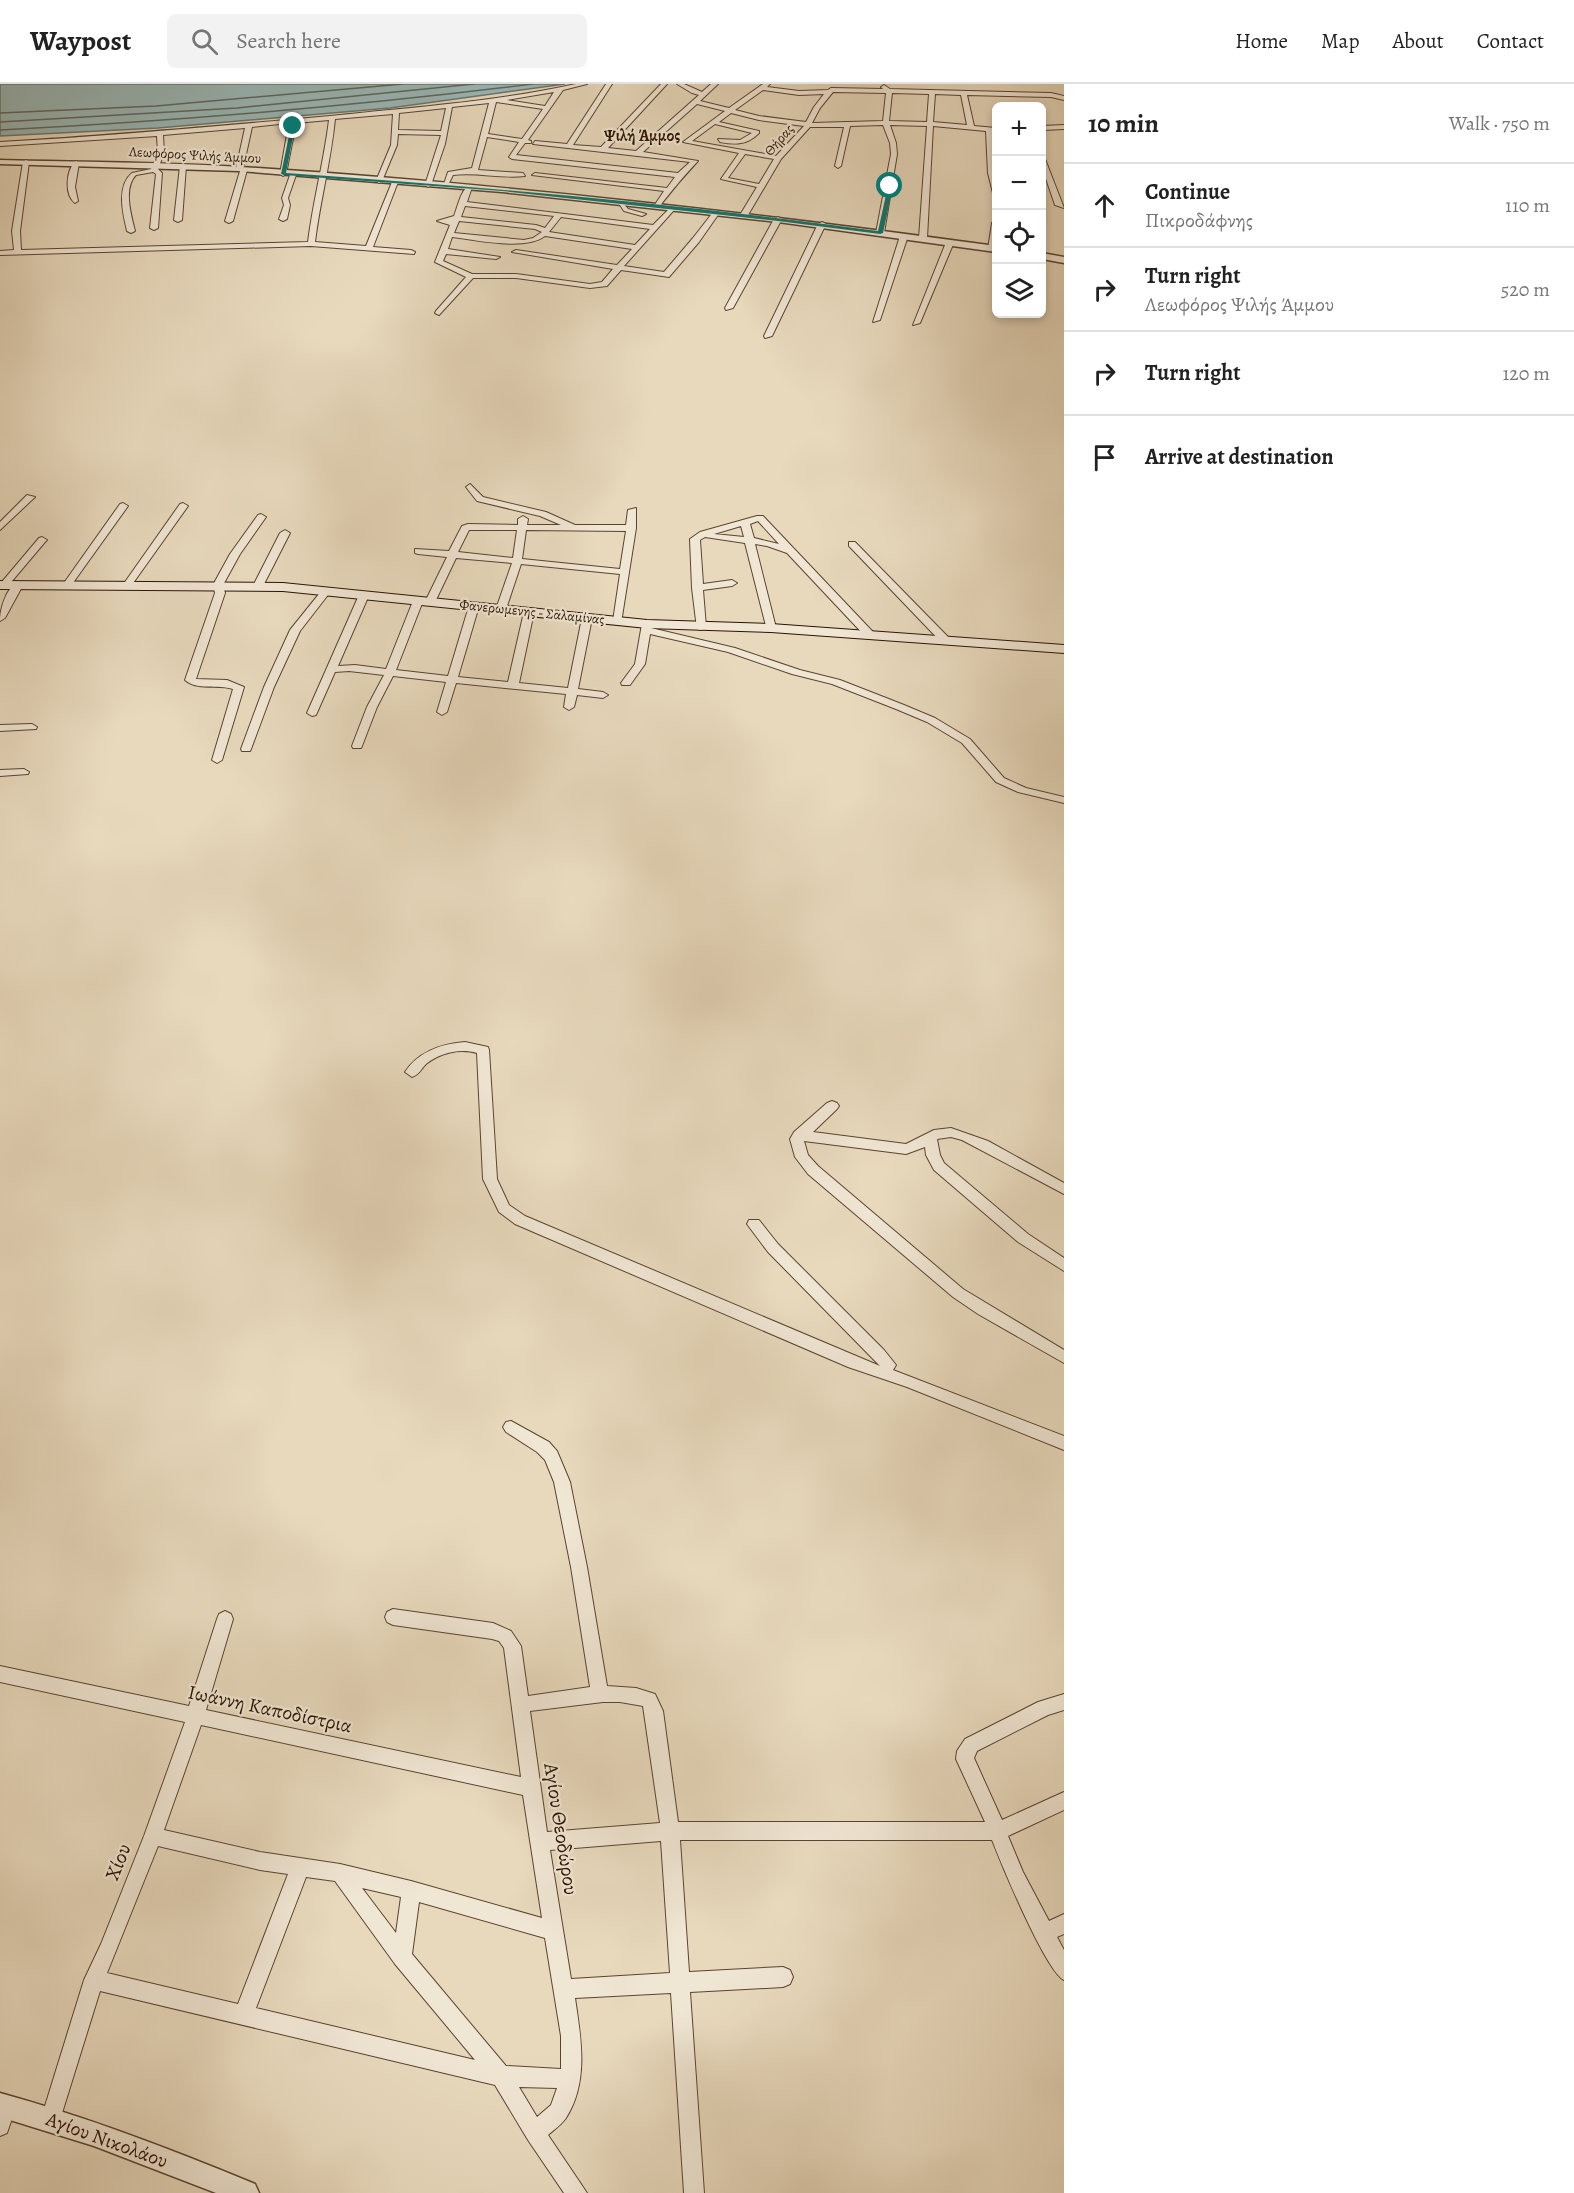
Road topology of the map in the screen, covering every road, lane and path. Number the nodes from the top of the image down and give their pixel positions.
1 (584, 84) edge
2 (609, 84) edge
3 (664, 84) edge
4 (680, 84) edge
5 (715, 84) edge
6 (881, 84) edge
7 (931, 84) edge
8 (765, 86) edge
9 (828, 89) edge
10 (560, 90) junction
11 (889, 92) junction
12 (936, 93) junction
13 (704, 94) junction
14 (964, 94) junction
15 (1062, 98) edge
16 (493, 99) junction
17 (697, 102) junction
18 (450, 104) junction
19 (1064, 105) edge
20 (547, 108) junction
21 (730, 110) junction
22 (396, 111) junction
23 (332, 117) junction
24 (294, 121) junction
25 (712, 122) junction
26 (886, 123) junction
27 (929, 124) junction
28 (249, 125) junction
29 (808, 125) junction
30 (847, 126) junction
31 (1064, 127) edge
32 (971, 128) junction
33 (1046, 128) edge
34 (992, 130) edge
35 (395, 132) junction
36 (445, 133) junction
37 (160, 134) junction
38 (484, 135) junction
39 (694, 136) junction
40 (522, 142) junction
41 (0, 144) edge
42 (569, 144) junction
43 (706, 147) junction
44 (603, 149) junction
45 (638, 153) junction
46 (743, 153) junction
47 (778, 158) junction
48 (683, 159) junction
49 (0, 162) edge
50 (27, 162) junction
51 (76, 163) junction
52 (183, 166) junction
53 (838, 166) dead end
54 (155, 167) junction
55 (545, 168) dead end
56 (241, 170) junction
57 (473, 171) junction
58 (1046, 173) edge
59 (288, 174) junction
60 (523, 175) dead end
61 (535, 175) dead end
62 (323, 177) junction
63 (677, 179) junction
64 (379, 181) junction
65 (395, 182) junction
66 (428, 185) junction
67 (445, 186) junction
68 (761, 186) junction
69 (1046, 186) edge
70 (469, 187) junction
71 (1051, 187) junction
72 (670, 190) junction
73 (75, 201) dead end
74 (461, 203) junction
75 (621, 203) junction
76 (1057, 205) edge
77 (657, 206) junction
78 (673, 208) junction
79 (716, 212) junction
80 (558, 214) junction
81 (642, 214) dead end
82 (744, 215) junction
83 (283, 219) dead end
84 (778, 219) junction
85 (178, 220) dead end
86 (229, 221) dead end
87 (454, 221) junction
88 (822, 224) junction
89 (154, 228) dead end
90 (656, 228) junction
91 (130, 231) dead end
92 (546, 233) junction
93 (880, 233) junction
94 (449, 235) junction
95 (904, 236) junction
96 (923, 238) junction
97 (950, 242) junction
98 (311, 244) junction
99 (369, 248) junction
100 (638, 248) junction
101 (992, 249) edge
102 (442, 251) junction
103 (18, 252) junction
104 (411, 252) dead end
105 (516, 252) dead end
106 (0, 253) edge
107 (496, 257) dead end
108 (1046, 257) edge
109 (1064, 260) edge
110 (621, 267) junction
111 (471, 276) junction
112 (729, 308) dead end
113 (439, 313) dead end
114 (876, 320) dead end
115 (916, 323) dead end
116 (768, 336) dead end
117 (470, 487) dead end
118 (30, 497) dead end
119 (123, 506) dead end
120 (183, 506) dead end
121 (633, 510) dead end
122 (524, 511) junction
123 (0, 514) edge
124 (11, 516) junction
125 (261, 517) dead end
126 (745, 522) junction
127 (0, 527) edge
128 (521, 527) junction
129 (578, 528) junction
130 (631, 528) junction
131 (285, 533) dead end
132 (698, 536) junction
133 (42, 540) dead end
134 (751, 542) junction
135 (852, 544) dead end
136 (418, 551) dead end
137 (790, 551) junction
138 (454, 555) junction
139 (517, 563) junction
140 (624, 572) junction
141 (732, 583) dead end
142 (128, 584) junction
143 (7, 585) edge
144 (67, 585) junction
145 (218, 585) junction
146 (258, 586) junction
147 (697, 588) junction
148 (326, 591) junction
149 (364, 595) junction
150 (424, 601) junction
151 (474, 606) junction
152 (501, 609) junction
153 (529, 612) junction
154 (0, 618) edge
155 (587, 618) junction
156 (618, 621) junction
157 (646, 627) junction
158 (701, 627) junction
159 (771, 628) junction
160 (869, 634) junction
161 (947, 642) junction
162 (1064, 649) edge
163 (329, 671) junction
164 (390, 673) junction
165 (452, 678) junction
166 (626, 683) dead end
167 (513, 685) junction
168 (571, 691) junction
169 (603, 694) dead end
170 (569, 707) dead end
171 (442, 712) dead end
172 (312, 713) dead end
173 (32, 727) dead end
174 (0, 728) edge
175 (357, 746) dead end
176 (246, 749) dead end
177 (218, 760) dead end
178 (24, 772) dead end
179 (0, 773) edge
180 (1064, 800) edge
181 (412, 1072) dead end
182 (832, 1106) dead end
183 (799, 1135) junction
184 (930, 1138) junction
185 (1064, 1189) edge
186 (754, 1224) dead end
187 (1064, 1265) edge
188 (1064, 1357) edge
189 (884, 1374) junction
190 (511, 1427) dead end
191 (1064, 1443) edge
192 (393, 1617) dead end
193 (225, 1620) dead end
194 (0, 1674) edge
195 (600, 1694) junction
196 (1064, 1702) edge
197 (519, 1705) junction
198 (196, 1716) junction
199 (532, 1788) junction
200 (1064, 1801) edge
201 (670, 1831) junction
202 (998, 1831) junction
203 (153, 1836) junction
204 (539, 1842) junction
205 (300, 1867) junction
206 (340, 1873) junction
207 (411, 1890) junction
208 (1064, 1923) edge
209 (554, 1931) junction
210 (1045, 1934) junction
211 (402, 1957) junction
212 (1064, 1970) edge
213 (783, 1977) dead end
214 (94, 1980) junction
215 (678, 1983) junction
216 (564, 1989) junction
217 (244, 2015) junction
218 (501, 2076) junction
219 (571, 2079) junction
220 (2, 2112) edge
221 (51, 2119) junction
222 (535, 2133) junction
223 (246, 2193) edge
224 (576, 2193) edge
225 (694, 2193) edge

1 - 10 street
2 - 42 street
3 - 44 street
4 - 13 street
5 - 13 street
6 - 11 street
7 - 12 street
8 - 9 street
8 - 21 street
9 - 11 street
9 - 29 street, Θήρας
10 - 16 street
10 - 20 street
11 - 12 street
11 - 26 street
12 - 14 street
12 - 27 street
13 - 17 street
14 - 15 street
14 - 32 street
15 - 19 street
16 - 18 street
16 - 20 street
16 - 38 street
17 - 21 street
17 - 45 street
18 - 22 street
18 - 36 street
20 - 40 street
21 - 25 street
21 - 29 street
22 - 23 street
22 - 35 street
23 - 24 street
23 - 62 street
24 - 28 street
24 - 59 street
25 - 39 street
25 - 39 street
26 - 27 street
26 - 30 street
26 - 93 street
27 - 32 street
27 - 96 street
28 - 37 street
28 - 56 street
29 - 30 street
29 - 47 street, Θήρας
30 - 53 street
31 - 33 street
32 - 34 street
35 - 36 street
35 - 64 street
36 - 66 street
37 - 41 street
37 - 54 street
38 - 40 street
38 - 57 street
39 - 43 street
40 - 42 street
40 - 63 street
42 - 44 street
43 - 46 street
43 - 48 street
44 - 45 street
45 - 48 street
46 - 47 street
46 - 68 street
47 - 68 street, Θήρας
48 - 63 street
49 - 50 street, Λεωφόρος Ψιλής Άμμου
50 - 51 street, Λεωφόρος Ψιλής Άμμου
50 - 103 street
51 - 54 street, Λεωφόρος Ψιλής Άμμου
51 - 73 street
52 - 54 street, Λεωφόρος Ψιλής Άμμου
52 - 56 street, Λεωφόρος Ψιλής Άμμου
52 - 85 street
54 - 89 street
54 - 91 street
55 - 63 street
56 - 59 street, Λεωφόρος Ψιλής Άμμου
56 - 86 street
57 - 60 street
57 - 67 street
58 - 71 street
59 - 62 street, Λεωφόρος Ψιλής Άμμου
59 - 83 street
61 - 72 street
62 - 64 street, Λεωφόρος Ψιλής Άμμου
62 - 98 street
63 - 72 street
64 - 65 street, Λεωφόρος Ψιλής Άμμου
65 - 66 street, Λεωφόρος Ψιλής Άμμου
65 - 99 street
66 - 67 street, Λεωφόρος Ψιλής Άμμου
67 - 70 street, Λεωφόρος Ψιλής Άμμου
68 - 82 street, Θήρας
69 - 71 street
70 - 74 street
70 - 75 street, Λεωφόρος Ψιλής Άμμου
71 - 76 street
72 - 77 street
74 - 80 street
74 - 87 street
75 - 77 street, Λεωφόρος Ψιλής Άμμου
75 - 81 street
77 - 78 street, Λεωφόρος Ψιλής Άμμου
78 - 79 street, Λεωφόρος Ψιλής Άμμου
78 - 90 street
79 - 82 street, Λεωφόρος Ψιλής Άμμου
79 - 110 street
80 - 90 street
80 - 92 street
82 - 84 street, Λεωφόρος Ψιλής Άμμου
84 - 88 street, Λεωφόρος Ψιλής Άμμου
84 - 112 street
87 - 92 street
87 - 94 street
88 - 93 street, Λεωφόρος Ψιλής Άμμου
88 - 116 street
90 - 100 street
92 - 94 street
92 - 100 street
93 - 95 street, Λεωφόρος Ψιλής Άμμου
94 - 102 street
95 - 96 street, Λεωφόρος Ψιλής Άμμου
95 - 114 street
96 - 97 street, Λεωφόρος Ψιλής Άμμου
97 - 101 street, Λεωφόρος Ψιλής Άμμου
97 - 115 street
98 - 99 street
98 - 103 street
99 - 104 street
100 - 110 street
102 - 107 street
102 - 111 street
103 - 106 street
105 - 110 street
108 - 109 street
110 - 111 street
111 - 113 street
117 - 122 street
118 - 124 street
119 - 144 street
120 - 142 street
121 - 130 street
122 - 128 street
122 - 129 street
123 - 124 street
124 - 127 street
125 - 145 street
126 - 132 street
126 - 134 street
126 - 137 street
128 - 129 street
128 - 138 street
128 - 139 street
129 - 130 street
130 - 140 street
131 - 146 street
132 - 134 street
132 - 147 street
133 - 143 street
134 - 137 street
134 - 159 street
135 - 161 street
136 - 138 street
137 - 160 street
138 - 139 street
138 - 150 street
139 - 140 street
139 - 152 street
140 - 156 street
141 - 147 street
142 - 144 main road, Φανερωμενης - Σαλαμίνας
142 - 145 main road, Φανερωμενης - Σαλαμίνας
143 - 144 main road, Φανερωμενης - Σαλαμίνας
143 - 154 street
145 - 146 main road, Φανερωμενης - Σαλαμίνας
145 - 177 street
146 - 148 main road, Φανερωμενης - Σαλαμίνας
147 - 158 street
148 - 149 main road, Φανερωμενης - Σαλαμίνας
148 - 176 street
149 - 150 main road, Φανερωμενης - Σαλαμίνας
149 - 163 street
150 - 151 main road, Φανερωμενης - Σαλαμίνας
150 - 164 street
151 - 152 main road, Φανερωμενης - Σαλαμίνας
151 - 165 street
152 - 153 main road, Φανερωμενης - Σαλαμίνας
153 - 155 main road, Φανερωμενης - Σαλαμίνας
153 - 167 street
155 - 156 main road, Φανερωμενης - Σαλαμίνας
155 - 168 street
156 - 157 main road, Φανερωμενης - Σαλαμίνας
157 - 158 main road, Φανερωμενης - Σαλαμίνας
157 - 166 street
157 - 180 street
158 - 159 main road, Φανερωμενης - Σαλαμίνας
159 - 160 main road, Φανερωμενης - Σαλαμίνας
160 - 161 main road, Φανερωμενης - Σαλαμίνας
161 - 162 main road, Φανερωμενης - Σαλαμίνας
163 - 164 street
163 - 172 street
164 - 165 street
164 - 175 street
165 - 167 street
165 - 171 street
167 - 168 street
168 - 169 street
168 - 170 street
173 - 174 street
178 - 179 street
181 - 189 street
182 - 183 street
183 - 184 street
183 - 188 street
184 - 185 street
184 - 187 street
186 - 189 street
189 - 191 street
190 - 195 street
192 - 197 street, Αγίου Θεοδώρου
193 - 198 street, Χίου
194 - 198 street, Ιωάννη Καποδίστρια
195 - 197 street
195 - 201 street
196 - 202 street
197 - 199 street, Αγίου Θεοδώρου
198 - 199 street, Ιωάννη Καποδίστρια
198 - 203 street, Χίου
199 - 204 street, Αγίου Θεοδώρου
200 - 202 street
201 - 202 street
201 - 204 street
201 - 215 street
202 - 210 street
203 - 205 street
203 - 214 street, Χίου
204 - 209 street, Αγίου Θεοδώρου
205 - 206 street
205 - 217 street
206 - 207 street
206 - 211 street
207 - 209 street
207 - 211 street
208 - 210 street
209 - 216 street, Αγίου Θεοδώρου
210 - 212 street
211 - 218 street
213 - 215 street
214 - 217 street
214 - 221 street, Χίου
215 - 216 street
215 - 225 street
216 - 219 street, Αγίου Θεοδώρου
217 - 218 street
218 - 219 street
218 - 222 street
219 - 222 street, Αγίου Θεοδώρου
220 - 221 street, Αγίου Νικολάου
221 - 223 street, Αγίου Νικολάου
222 - 224 street

